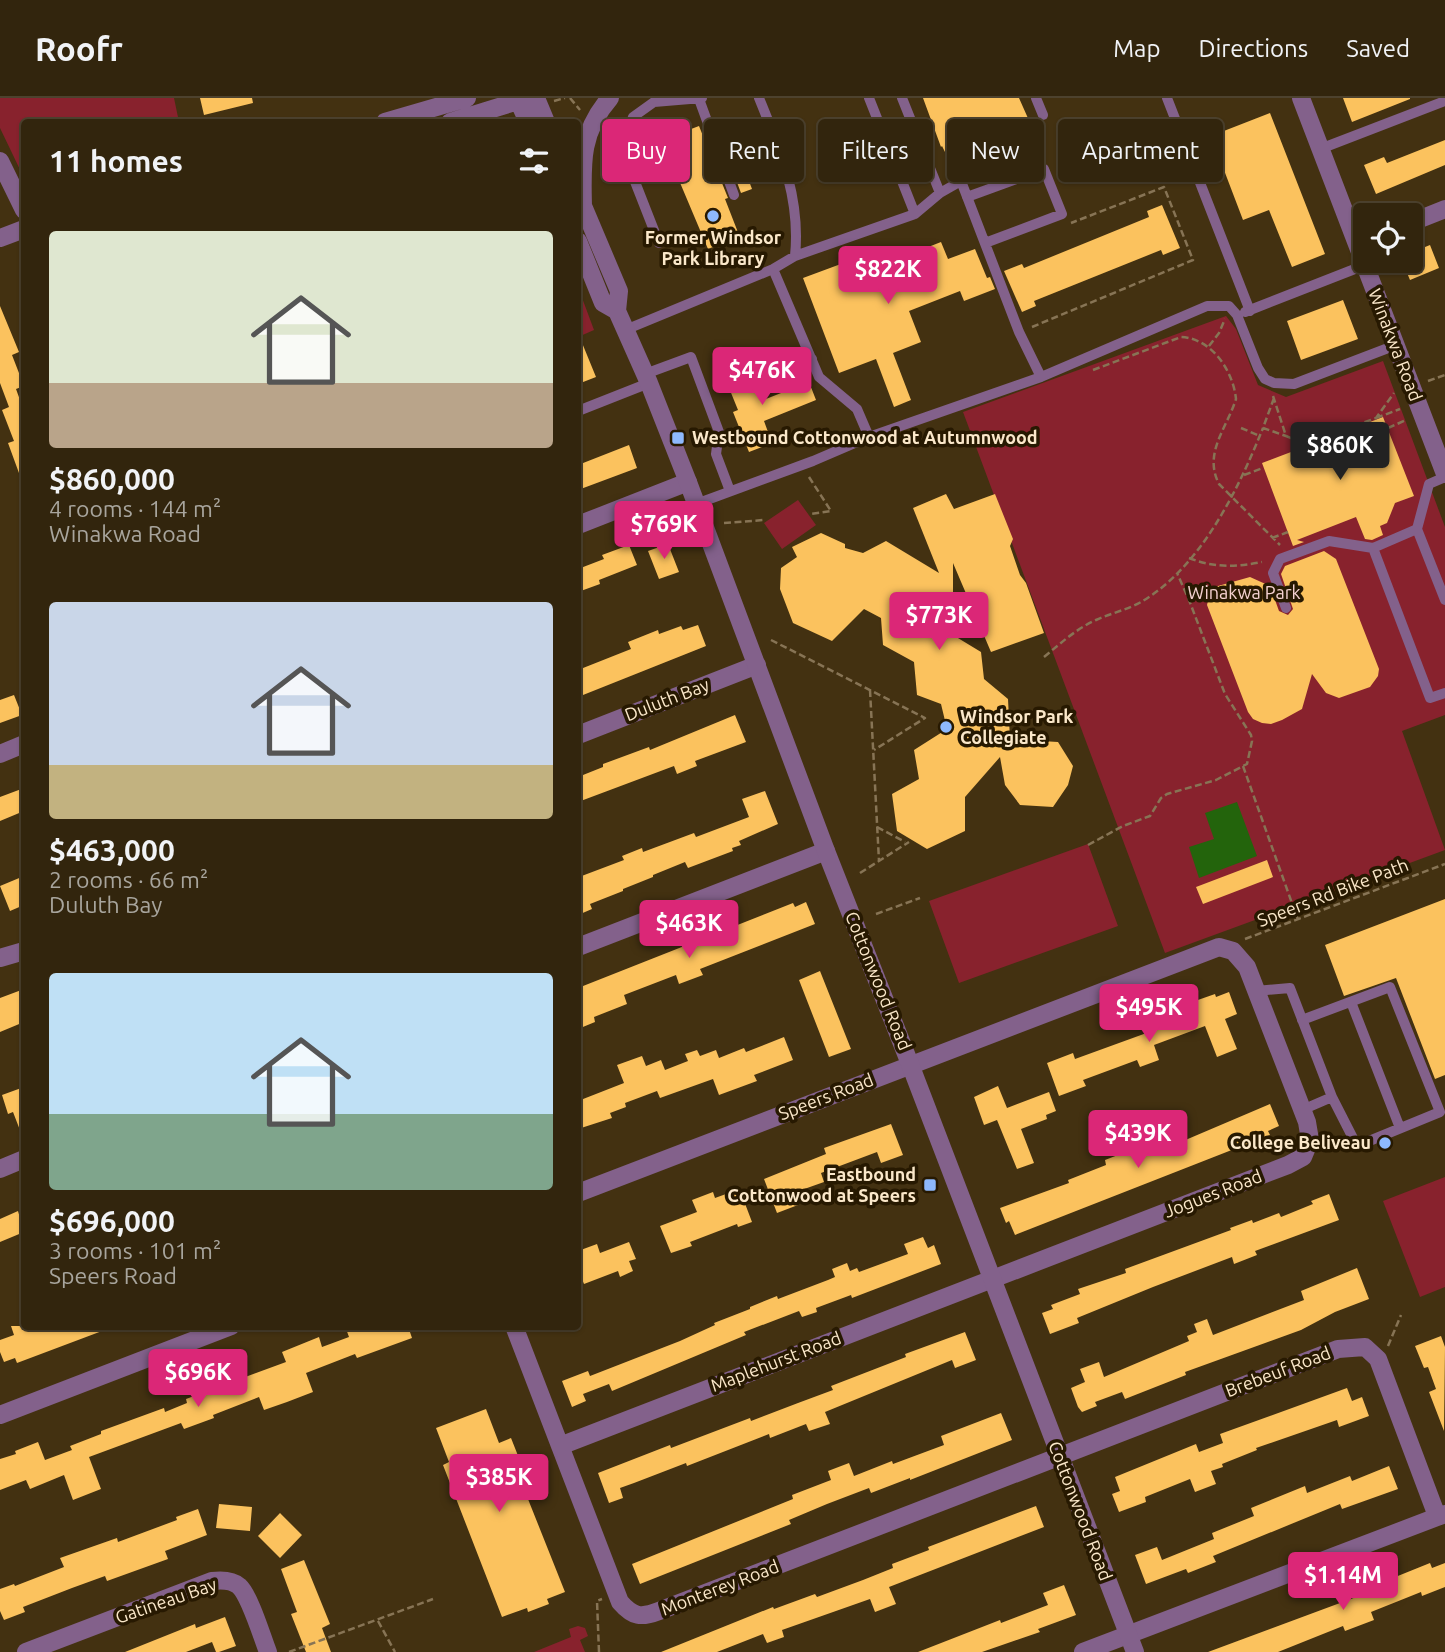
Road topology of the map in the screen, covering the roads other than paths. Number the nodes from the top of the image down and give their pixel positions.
1 (436, 98) edge
2 (467, 98) edge
3 (610, 98) edge
4 (701, 98) edge
5 (759, 98) edge
6 (869, 98) edge
7 (902, 98) edge
8 (1036, 98) edge
9 (1167, 98) edge
10 (1301, 98) edge
11 (525, 99) edge
12 (1445, 100) edge
13 (423, 111) junction
14 (1043, 116) dead end
15 (395, 119) edge
16 (460, 119) edge
17 (528, 119) edge
18 (543, 119) edge
19 (1320, 149) junction
20 (0, 161) edge
21 (581, 180) edge
22 (940, 193) junction
23 (734, 194) dead end
24 (967, 197) junction
25 (581, 202) edge
26 (21, 204) edge
27 (1445, 209) edge
28 (915, 214) junction
29 (1423, 218) edge
30 (1353, 224) edge
31 (21, 230) edge
32 (0, 238) edge
33 (659, 243) dead end
34 (985, 243) junction
35 (581, 248) edge
36 (795, 256) junction
37 (773, 269) junction
38 (1353, 270) edge
39 (1368, 273) edge
40 (1250, 311) junction
41 (617, 312) junction
42 (1237, 315) junction
43 (625, 330) junction
44 (1396, 345) junction
45 (812, 359) junction
46 (770, 377) dead end
47 (1041, 377) junction
48 (647, 379) junction
49 (581, 410) edge
50 (869, 437) junction
51 (1445, 475) edge
52 (688, 482) junction
53 (730, 491) junction
54 (696, 504) junction
55 (581, 524) edge
56 (1417, 529) junction
57 (1373, 548) junction
58 (1445, 600) edge
59 (1286, 608) dead end
60 (757, 665) junction
61 (1445, 693) edge
62 (581, 734) edge
63 (21, 745) edge
64 (0, 754) edge
65 (826, 851) junction
66 (581, 946) edge
67 (1233, 951) joint
68 (21, 952) edge
69 (0, 958) edge
70 (1256, 991) junction
71 (1351, 1002) junction
72 (1303, 1020) junction
73 (910, 1064) junction
74 (1332, 1097) junction
75 (1303, 1110) junction
76 (1400, 1128) junction
77 (21, 1160) edge
78 (0, 1169) edge
79 (581, 1192) edge
80 (992, 1279) junction
81 (221, 1330) edge
82 (516, 1330) edge
83 (0, 1415) edge
84 (560, 1446) junction
85 (1060, 1457) junction
86 (1441, 1515) edge
87 (1128, 1634) junction
88 (26, 1652) edge
89 (268, 1652) edge
90 (1083, 1652) edge
91 (1135, 1652) edge

1 - 13 street
2 - 13 street
3 - 21 street
4 - 23 lane
4 - 33 lane
5 - 36 lane
6 - 28 lane
7 - 22 lane
8 - 14 lane
9 - 40 lane
10 - 19 street, Winakwa Road
11 - 16 street
11 - 17 street
11 - 18 street
12 - 19 lane
13 - 15 street
19 - 30 street, Winakwa Road
20 - 26 street
22 - 24 lane
22 - 28 lane
24 - 34 lane
24 - 34 lane
25 - 41 street, Cottonwood Road
27 - 29 street
28 - 36 lane
31 - 32 street
34 - 47 lane
35 - 41 street, Cottonwood Road
36 - 37 lane
37 - 43 lane
37 - 45 lane
38 - 40 lane
39 - 44 street, Winakwa Road
40 - 42 lane
41 - 43 street, Cottonwood Road
42 - 44 lane
42 - 47 lane
43 - 48 street, Cottonwood Road
44 - 51 street, Winakwa Road
45 - 46 lane
45 - 50 lane
47 - 50 lane
48 - 49 lane
48 - 52 street, Cottonwood Road
48 - 53 lane
50 - 53 lane
51 - 56 lane
52 - 54 street, Cottonwood Road
52 - 55 street
53 - 54 lane
54 - 60 street, Cottonwood Road
56 - 57 lane
56 - 58 lane
57 - 59 lane
57 - 61 lane
60 - 62 street, Duluth Bay
60 - 65 street, Cottonwood Road
63 - 64 street
65 - 66 street
65 - 73 street, Cottonwood Road
67 - 70 street, Jogues Road
67 - 73 street, Speers Road
68 - 69 street
70 - 72 lane
70 - 75 street, Jogues Road
71 - 72 lane
71 - 76 lane
71 - 76 lane
72 - 74 lane
73 - 79 street, Speers Road
73 - 80 street, Cottonwood Road
74 - 75 lane
74 - 76 lane
75 - 80 street, Jogues Road
77 - 78 street
80 - 84 street, Maplehurst Road
80 - 85 street, Cottonwood Road
81 - 83 street
82 - 84 street, Monterey Road
84 - 85 street, Monterey Road
85 - 86 street, Brebeuf Road
85 - 87 street, Cottonwood Road
86 - 87 street
87 - 90 street
87 - 91 street, Cottonwood Road
88 - 89 street, Gatineau Bay

